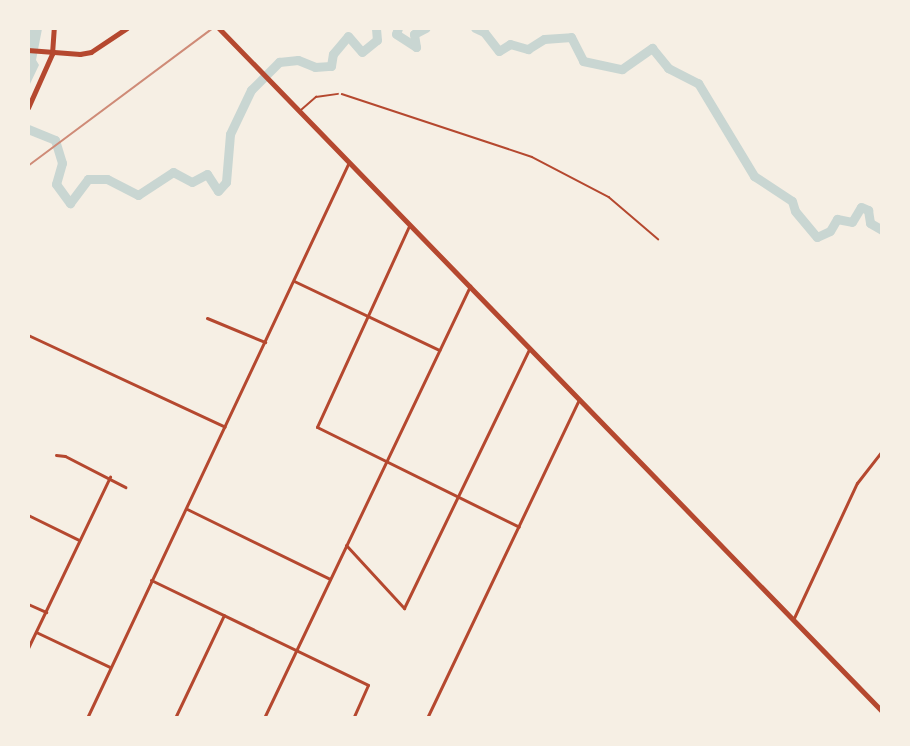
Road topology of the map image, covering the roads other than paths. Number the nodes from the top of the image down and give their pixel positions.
1 (54, 28) edge
2 (127, 28) edge
3 (219, 28) edge
4 (28, 50) edge
5 (51, 54) junction
6 (338, 94) road end
7 (28, 108) edge
8 (300, 111) junction
9 (350, 161) junction
10 (410, 224) junction
11 (294, 281) junction
12 (470, 285) junction
13 (368, 316) junction
14 (207, 318) dead end
15 (28, 335) edge
16 (265, 342) junction
17 (530, 347) junction
18 (440, 350) junction
19 (580, 399) junction
20 (225, 427) junction
21 (882, 450) edge
22 (56, 455) dead end
23 (386, 462) junction
24 (110, 477) junction
25 (125, 487) dead end
26 (457, 497) junction
27 (187, 509) junction
28 (28, 515) edge
29 (519, 527) junction
30 (80, 540) junction
31 (346, 545) junction
32 (330, 579) junction
33 (151, 580) junction
34 (28, 604) edge
35 (46, 612) junction
36 (224, 615) junction
37 (794, 620) junction
38 (36, 632) junction
39 (28, 648) edge
40 (295, 649) junction
41 (110, 668) junction
42 (882, 711) edge
43 (87, 717) edge
44 (175, 717) edge
45 (264, 717) edge
46 (353, 717) edge
47 (427, 717) edge

1 - 5 main road
2 - 5 main road
3 - 8 main road
4 - 5 main road
5 - 7 main road
6 - 8 lane
8 - 9 main road
9 - 10 main road
9 - 11 street
10 - 12 main road
10 - 13 street
11 - 13 street
11 - 16 street
12 - 17 main road
12 - 18 street
13 - 18 street
13 - 23 street
14 - 16 street
15 - 20 street
16 - 20 street
17 - 19 main road
17 - 26 street
18 - 23 street
19 - 29 street
19 - 37 main road
20 - 27 street
21 - 37 street
22 - 24 street
23 - 26 street
23 - 31 street
24 - 25 street
24 - 30 street
26 - 29 street
26 - 31 street
27 - 32 street
27 - 33 street
28 - 30 street
29 - 47 street
30 - 35 street
31 - 32 street
32 - 40 street
33 - 36 street
33 - 41 street
34 - 35 street
35 - 38 street
36 - 40 street
36 - 44 street
37 - 42 main road
38 - 39 street
38 - 41 street
40 - 45 street
40 - 46 street
41 - 43 street

